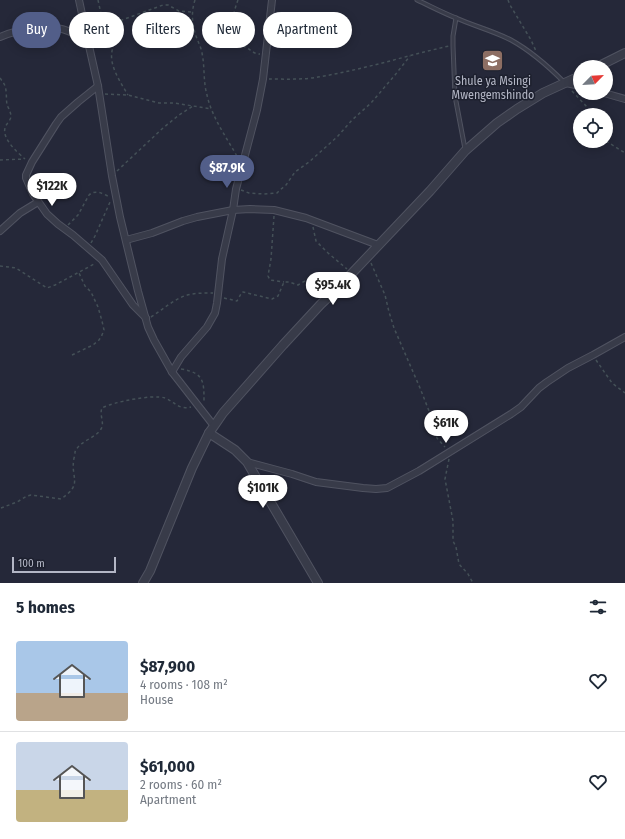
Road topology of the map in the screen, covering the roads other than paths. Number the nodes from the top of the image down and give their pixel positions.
1 (78, 0) edge
2 (272, 0) edge
3 (417, 0) edge
4 (81, 12) edge
5 (456, 18) junction
6 (69, 31) edge
7 (0, 37) edge
8 (89, 48) edge
9 (625, 53) edge
10 (611, 60) edge
11 (573, 79) edge
12 (564, 83) junction
13 (573, 85) edge
14 (98, 86) junction
15 (613, 96) edge
16 (625, 99) edge
17 (465, 151) junction
18 (38, 202) junction
19 (233, 210) junction
20 (0, 230) edge
21 (126, 240) junction
22 (378, 245) junction
23 (146, 319) junction
24 (625, 337) edge
25 (173, 370) junction
26 (214, 426) junction
27 (210, 433) junction
28 (247, 462) junction
29 (143, 583) edge
30 (318, 583) edge

1 - 4 street
2 - 19 street
3 - 5 lane
5 - 12 lane
5 - 17 lane
6 - 7 street
8 - 14 street
9 - 10 street
11 - 12 street
12 - 13 street
12 - 17 street
14 - 18 street
14 - 21 street
15 - 16 street
17 - 22 street
18 - 20 street
18 - 23 street
19 - 21 street
19 - 22 street
19 - 25 street
21 - 23 street
22 - 26 street
23 - 25 street
24 - 28 street
25 - 26 street
26 - 27 street
27 - 28 street
27 - 29 street
28 - 30 street

